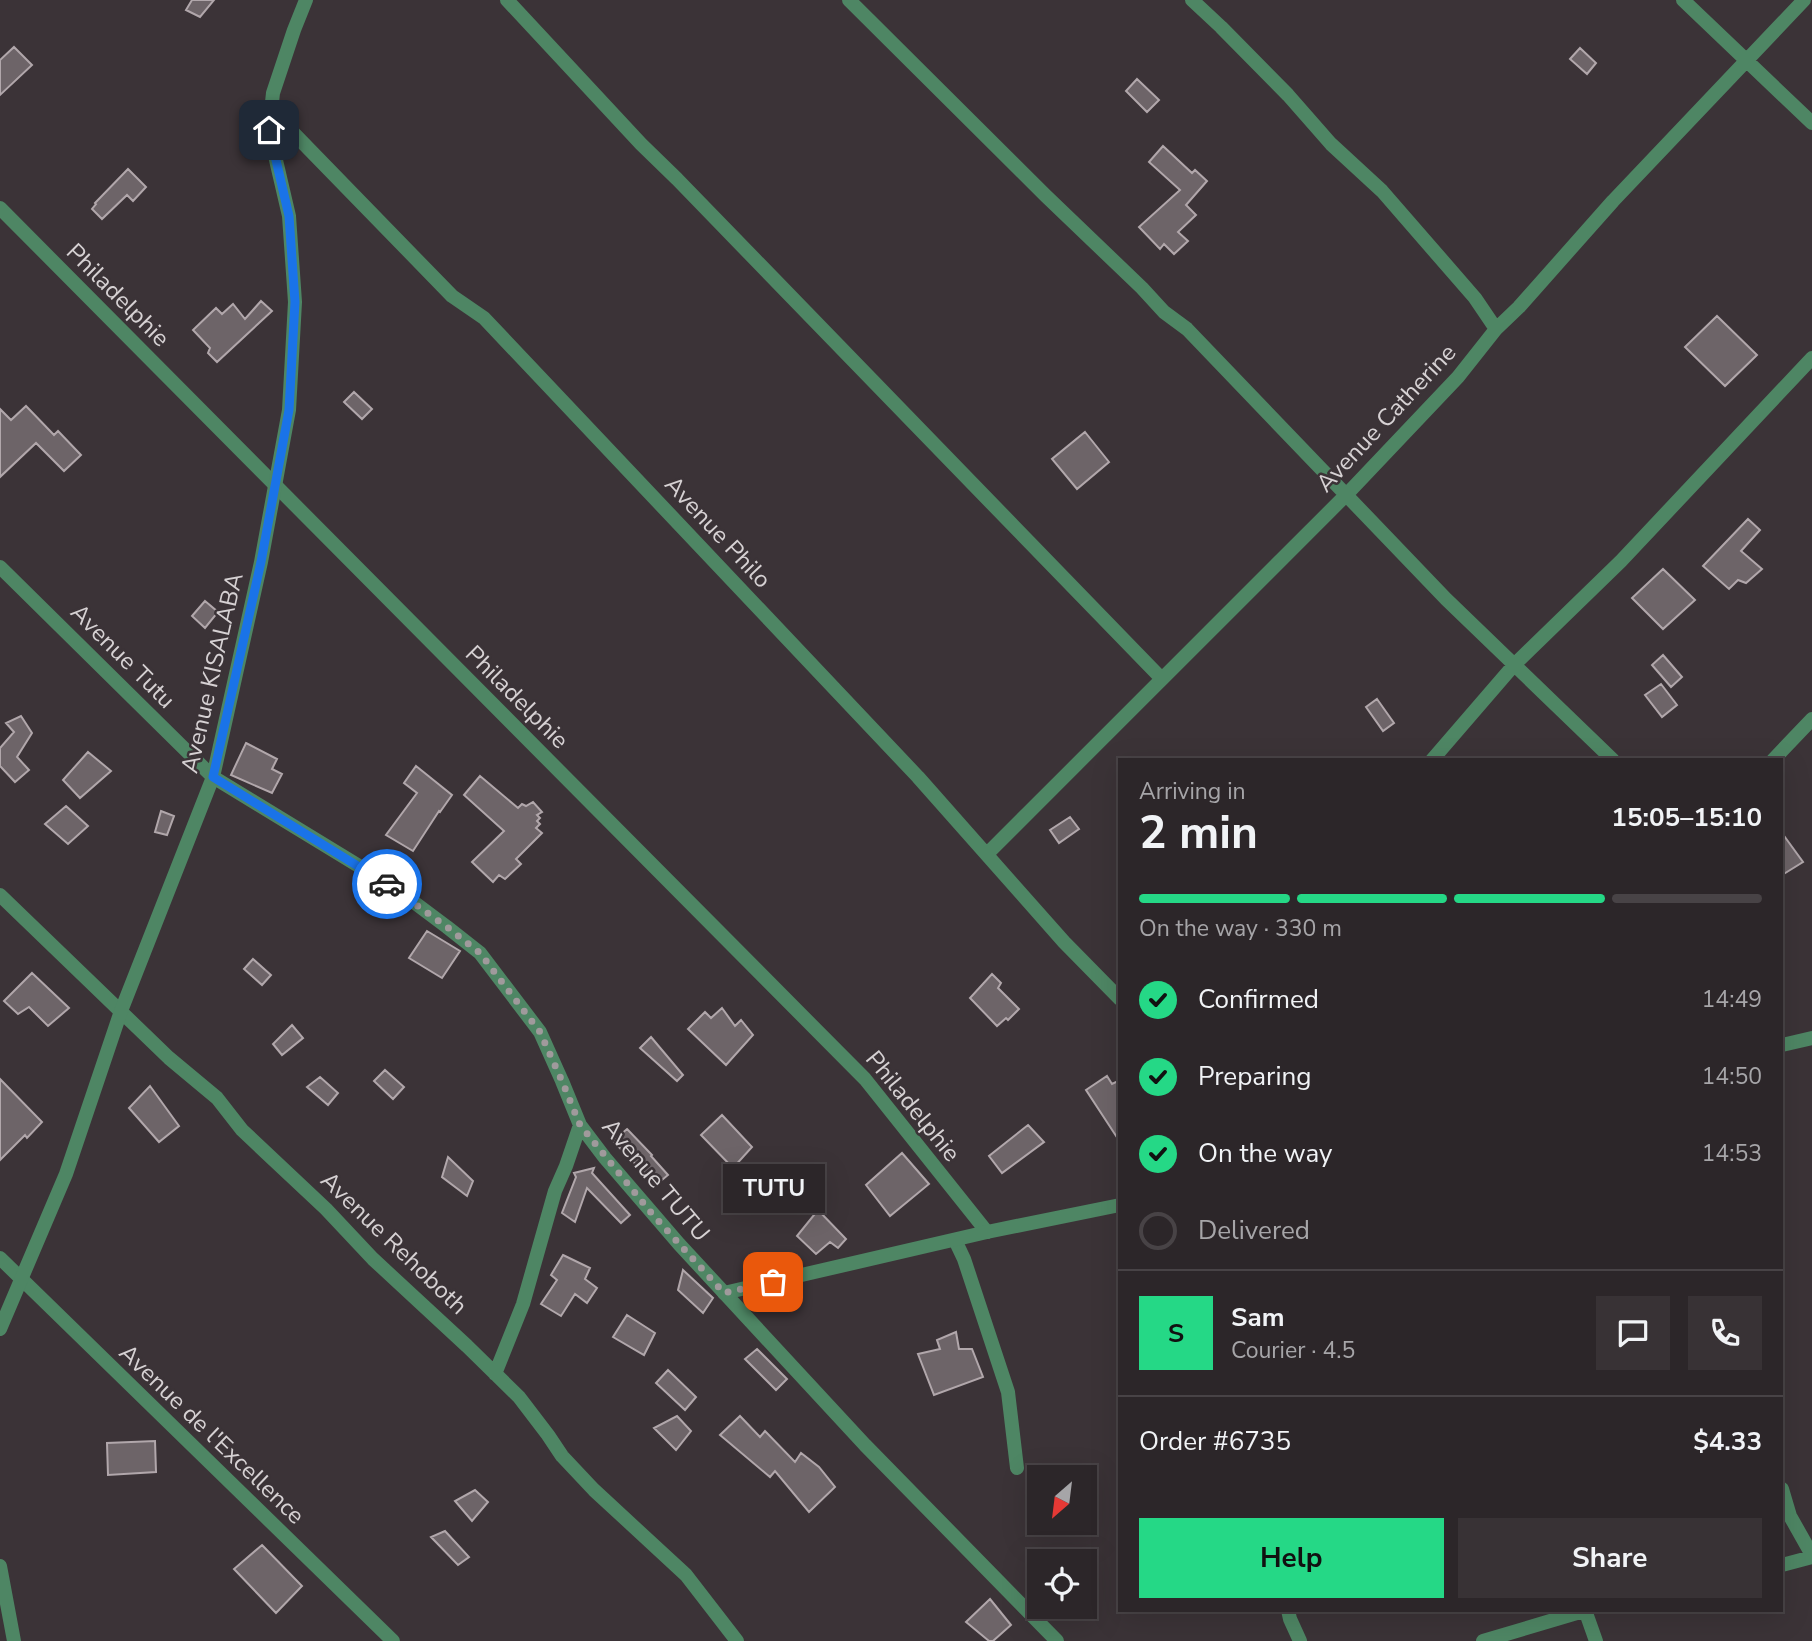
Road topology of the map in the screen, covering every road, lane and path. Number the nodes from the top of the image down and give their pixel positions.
1 (306, 0) edge
2 (507, 0) edge
3 (849, 0) edge
4 (1192, 0) edge
5 (1684, 0) edge
6 (1804, 0) edge
7 (1746, 60) junction
8 (271, 110) junction
9 (1812, 122) edge
10 (0, 208) edge
11 (1496, 329) junction
12 (1812, 358) edge
13 (275, 485) junction
14 (1346, 495) junction
15 (0, 567) edge
16 (1514, 665) junction
17 (1162, 679) junction
18 (1812, 719) edge
19 (1434, 758) edge
20 (1611, 758) edge
21 (1775, 758) edge
22 (213, 777) junction
23 (987, 854) junction
24 (0, 895) edge
25 (1118, 997) edge
26 (121, 1011) junction
27 (1812, 1038) edge
28 (1783, 1045) edge
29 (580, 1125) junction
30 (1118, 1205) edge
31 (987, 1232) junction
32 (955, 1240) junction
33 (0, 1258) edge
34 (21, 1279) junction
35 (724, 1293) junction
36 (0, 1329) edge
37 (495, 1374) junction
38 (1017, 1468) dead end
39 (1783, 1492) edge
40 (1812, 1556) edge
41 (1783, 1565) edge
42 (0, 1566) edge
43 (1288, 1612) edge
44 (1579, 1612) edge
45 (1587, 1612) edge
46 (14, 1641) edge
47 (393, 1641) edge
48 (737, 1641) edge
49 (1057, 1641) edge
50 (1300, 1641) edge
51 (1483, 1641) edge
52 (1596, 1641) edge

1 - 8 street, Avenue KISALABA
2 - 17 street
3 - 14 street
4 - 11 street
5 - 7 street
6 - 7 street, Avenue Catherine
7 - 9 street
7 - 11 street, Avenue Catherine
8 - 13 street, Avenue KISALABA
8 - 23 street, Avenue Philo
10 - 13 street, Philadelphie
11 - 14 street, Avenue Catherine
12 - 16 street
13 - 22 street, Avenue KISALABA
13 - 31 street, Philadelphie
14 - 16 street
14 - 17 street, Avenue Catherine
15 - 22 street, Avenue Tutu
16 - 19 street
16 - 20 street
17 - 23 street, Avenue Catherine
18 - 21 street
22 - 26 street, Avenue KISALABA
22 - 29 street, Avenue TUTU
23 - 25 street, Avenue Philo
24 - 26 street, Avenue Rehoboth
26 - 34 street, Avenue KISALABA
26 - 37 street, Avenue Rehoboth
27 - 28 street
29 - 35 street, Avenue TUTU
29 - 37 street
30 - 31 street
31 - 32 street
32 - 35 street
32 - 38 street
33 - 34 street, Avenue de l'Excellence
34 - 36 street, Avenue KISALABA
34 - 47 street, Avenue de l'Excellence
35 - 49 street, Avenue TUTU
37 - 48 street, Avenue Rehoboth
39 - 40 street
40 - 41 street
42 - 46 street
43 - 50 street
44 - 51 street
45 - 52 street

